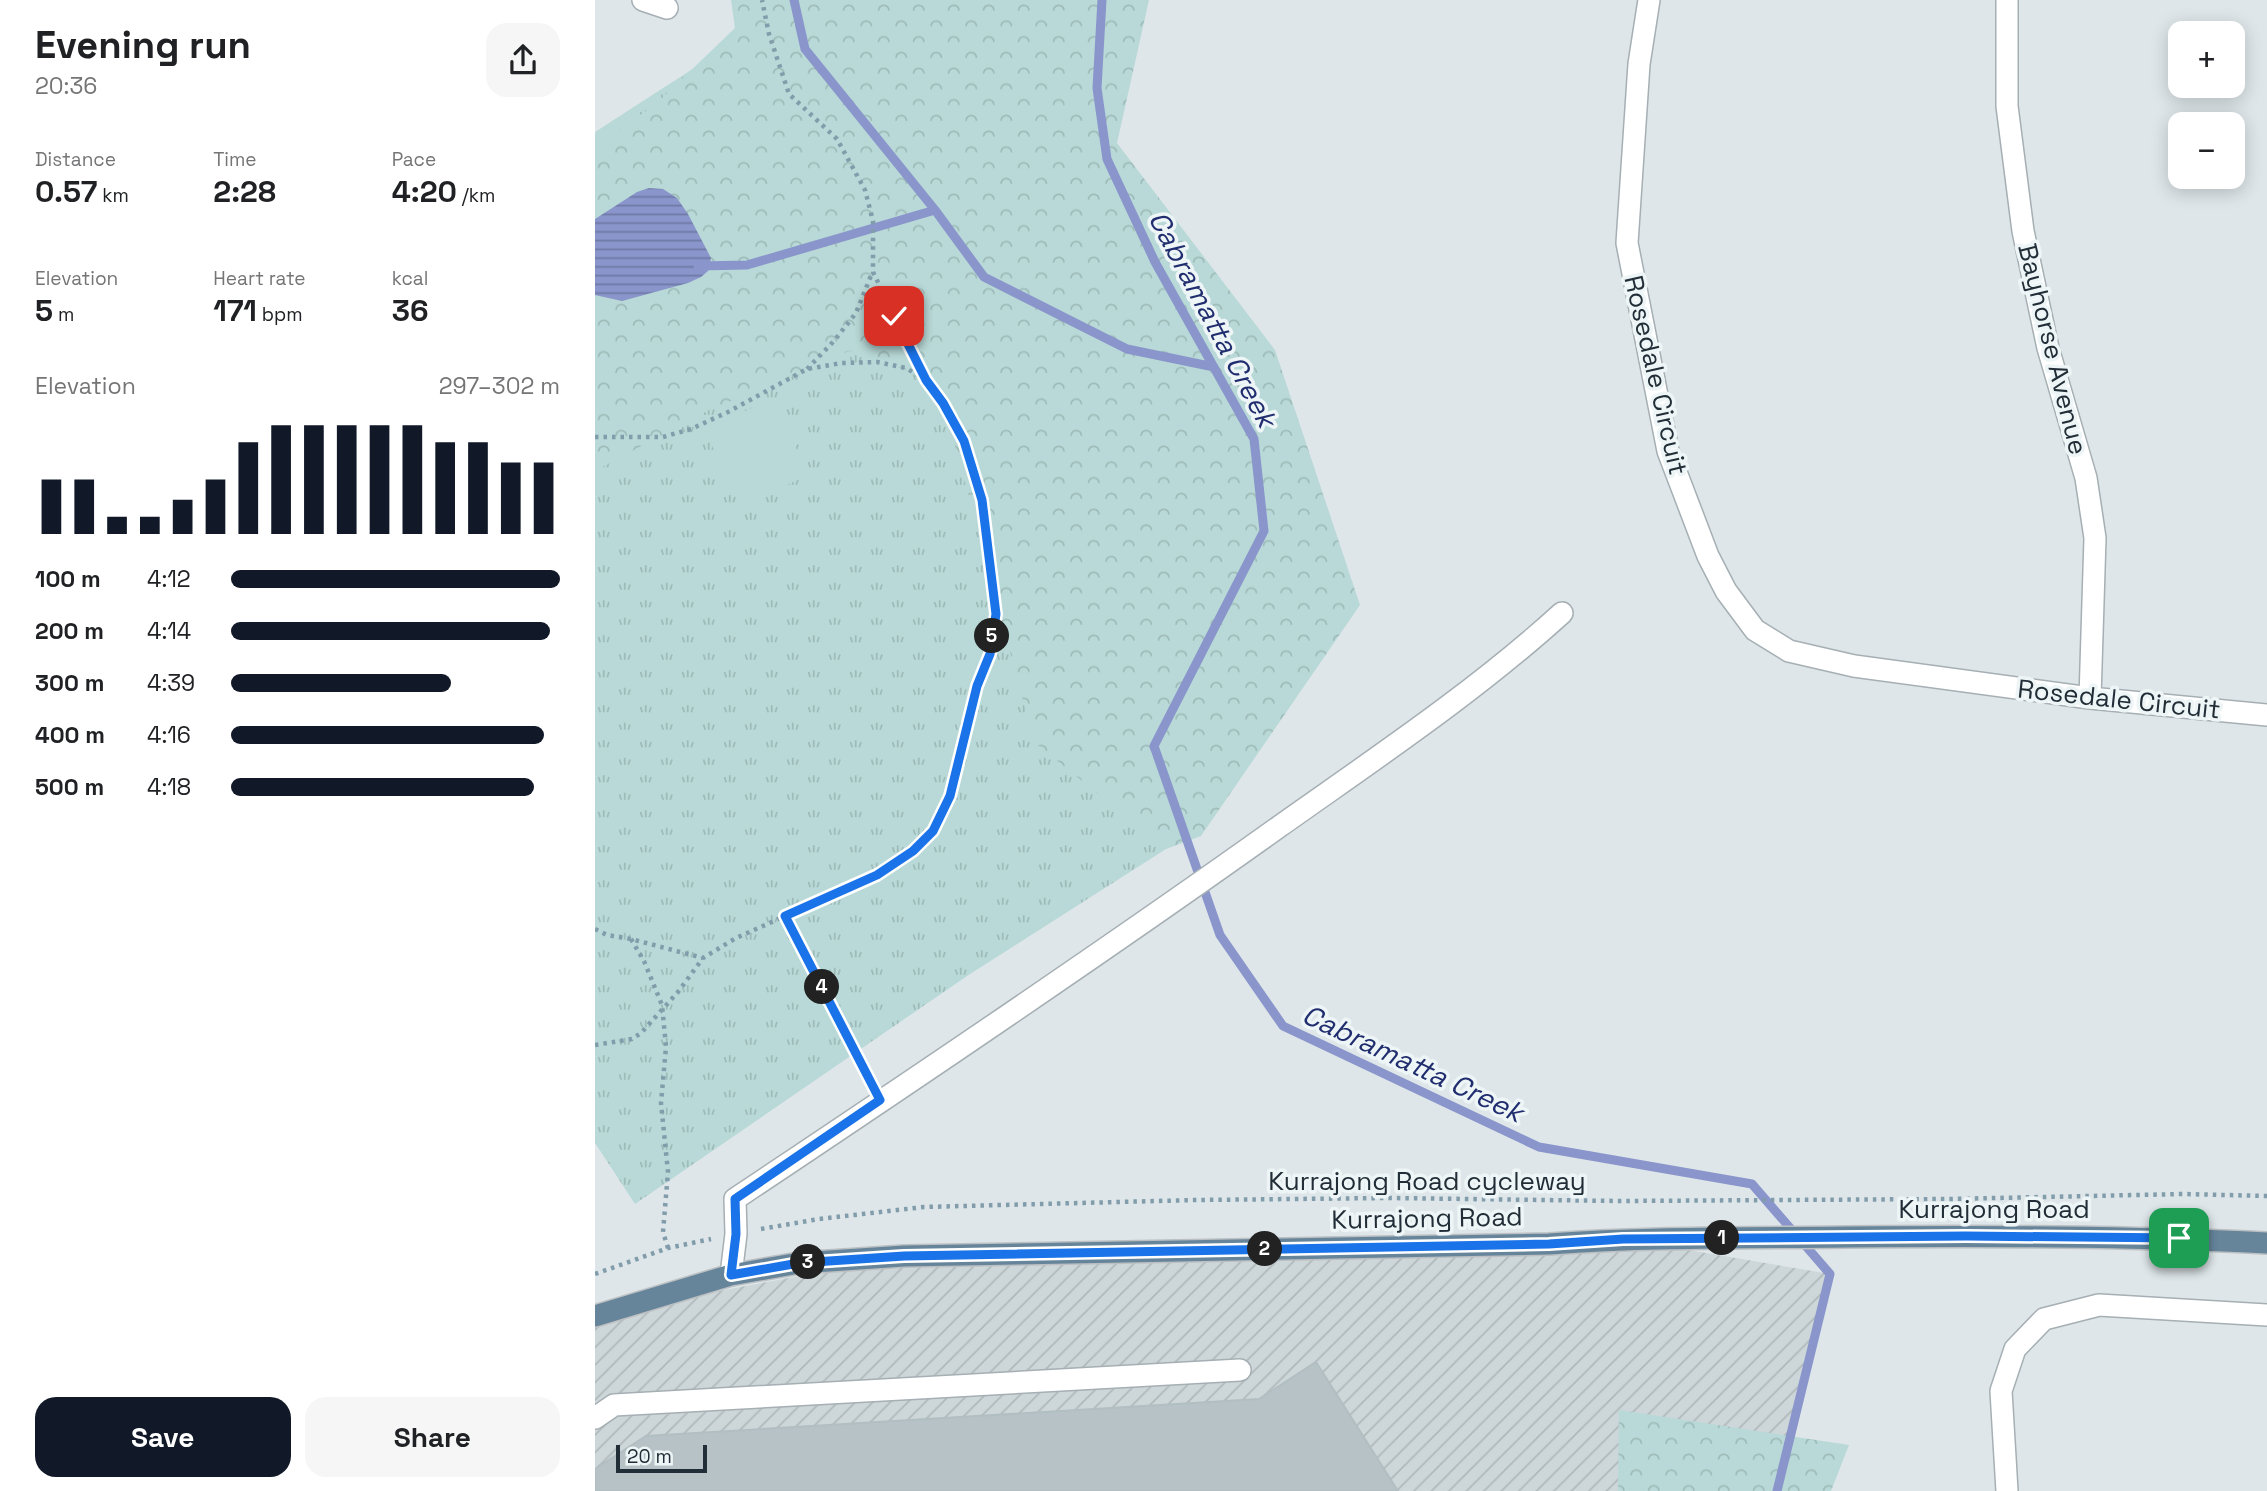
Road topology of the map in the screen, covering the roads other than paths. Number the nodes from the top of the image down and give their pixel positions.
1 (643, 0) edge
2 (1649, 0) edge
3 (2007, 0) edge
4 (667, 8) dead end
5 (1562, 613) dead end
6 (2090, 698) junction
7 (2267, 715) edge
8 (2267, 1243) edge
9 (731, 1275) junction
10 (2267, 1315) edge
11 (595, 1316) edge
12 (1240, 1370) dead end
13 (595, 1418) edge
14 (2007, 1491) edge

1 - 4 street
2 - 6 street, Rosedale Circuit
3 - 6 street, Bayhorse Avenue
5 - 9 street
6 - 7 street, Rosedale Circuit
8 - 9 main road, Kurrajong Road
9 - 11 main road, Kurrajong Road
10 - 14 street
12 - 13 street

